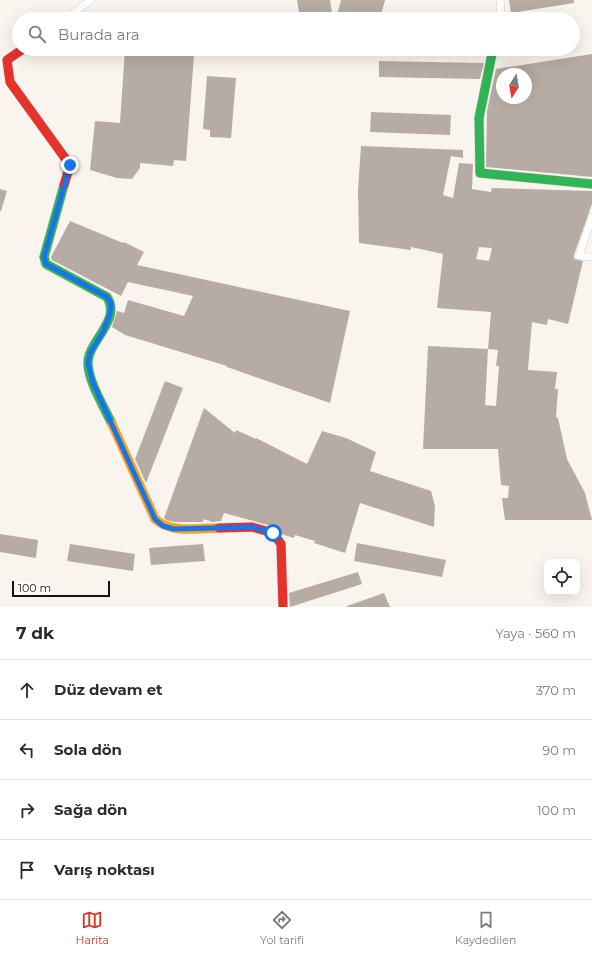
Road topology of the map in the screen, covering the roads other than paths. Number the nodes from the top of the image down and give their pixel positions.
1 (91, 0) edge
2 (500, 0) edge
3 (74, 12) edge
4 (500, 12) edge
5 (13, 56) edge
6 (492, 56) edge
7 (592, 184) edge
8 (592, 217) edge
9 (592, 257) edge
10 (283, 607) edge

1 - 3 street
2 - 4 street
5 - 10 street
6 - 7 street
8 - 9 street

